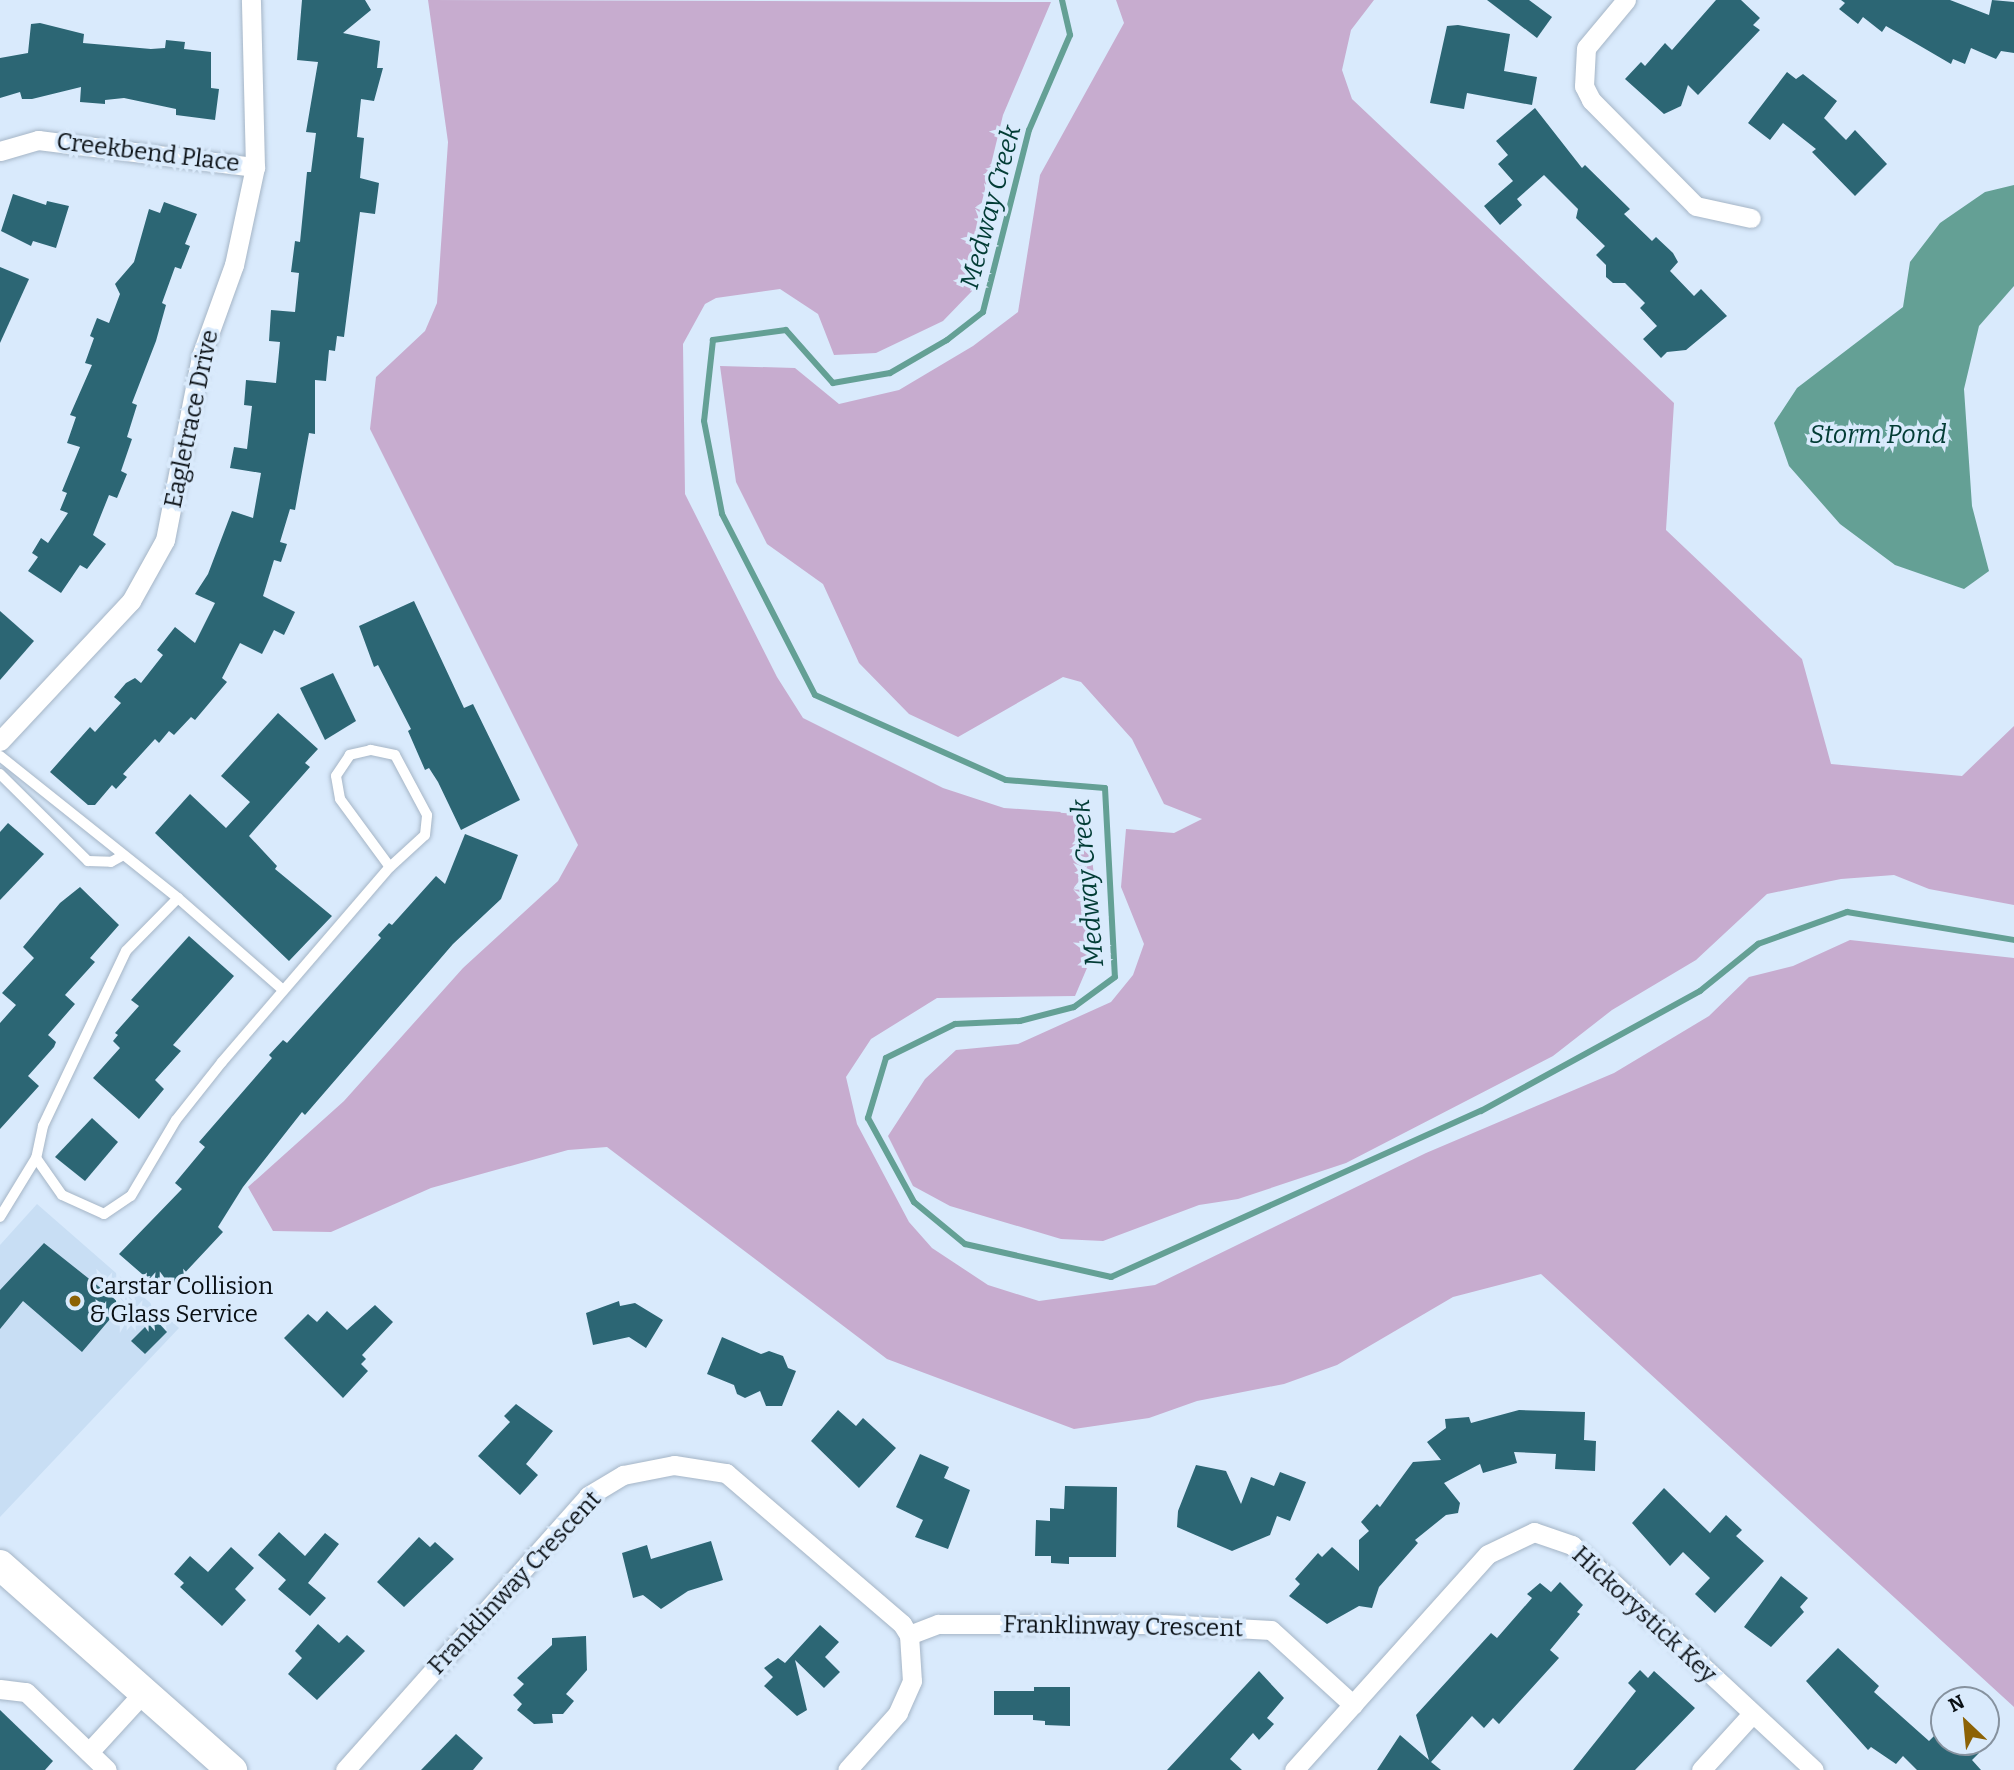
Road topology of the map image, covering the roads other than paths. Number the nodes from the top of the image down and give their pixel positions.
1 (251, 0) edge
2 (1626, 0) edge
3 (0, 151) edge
4 (255, 167) junction
5 (1751, 218) dead end
6 (0, 741) edge
7 (0, 756) edge
8 (0, 774) edge
9 (122, 856) junction
10 (390, 867) junction
11 (178, 898) junction
12 (283, 990) junction
13 (36, 1157) junction
14 (0, 1217) edge
15 (0, 1565) edge
16 (909, 1635) junction
17 (0, 1689) edge
18 (144, 1692) junction
19 (1353, 1705) junction
20 (1751, 1715) junction
21 (89, 1752) junction
22 (107, 1770) edge
23 (232, 1770) edge
24 (345, 1770) edge
25 (847, 1770) edge
26 (1294, 1770) edge
27 (1701, 1770) edge
28 (1814, 1770) edge

1 - 4 street, Eagletrace Drive
2 - 5 street
3 - 4 street, Creekbend Place
4 - 6 street, Eagletrace Drive
7 - 9 lane
8 - 9 lane
9 - 11 lane
10 - 10 lane
10 - 12 lane
11 - 12 lane
11 - 13 lane
12 - 13 lane
13 - 14 lane
15 - 18 main road
16 - 19 street, Franklinway Crescent
16 - 24 street, Franklinway Crescent
16 - 25 street
17 - 21 street
18 - 21 street
18 - 23 main road
19 - 20 street, Hickorystick Key
19 - 26 street, Hickorystick Key
20 - 27 street
20 - 28 street, Hickorystick Key
21 - 22 street

